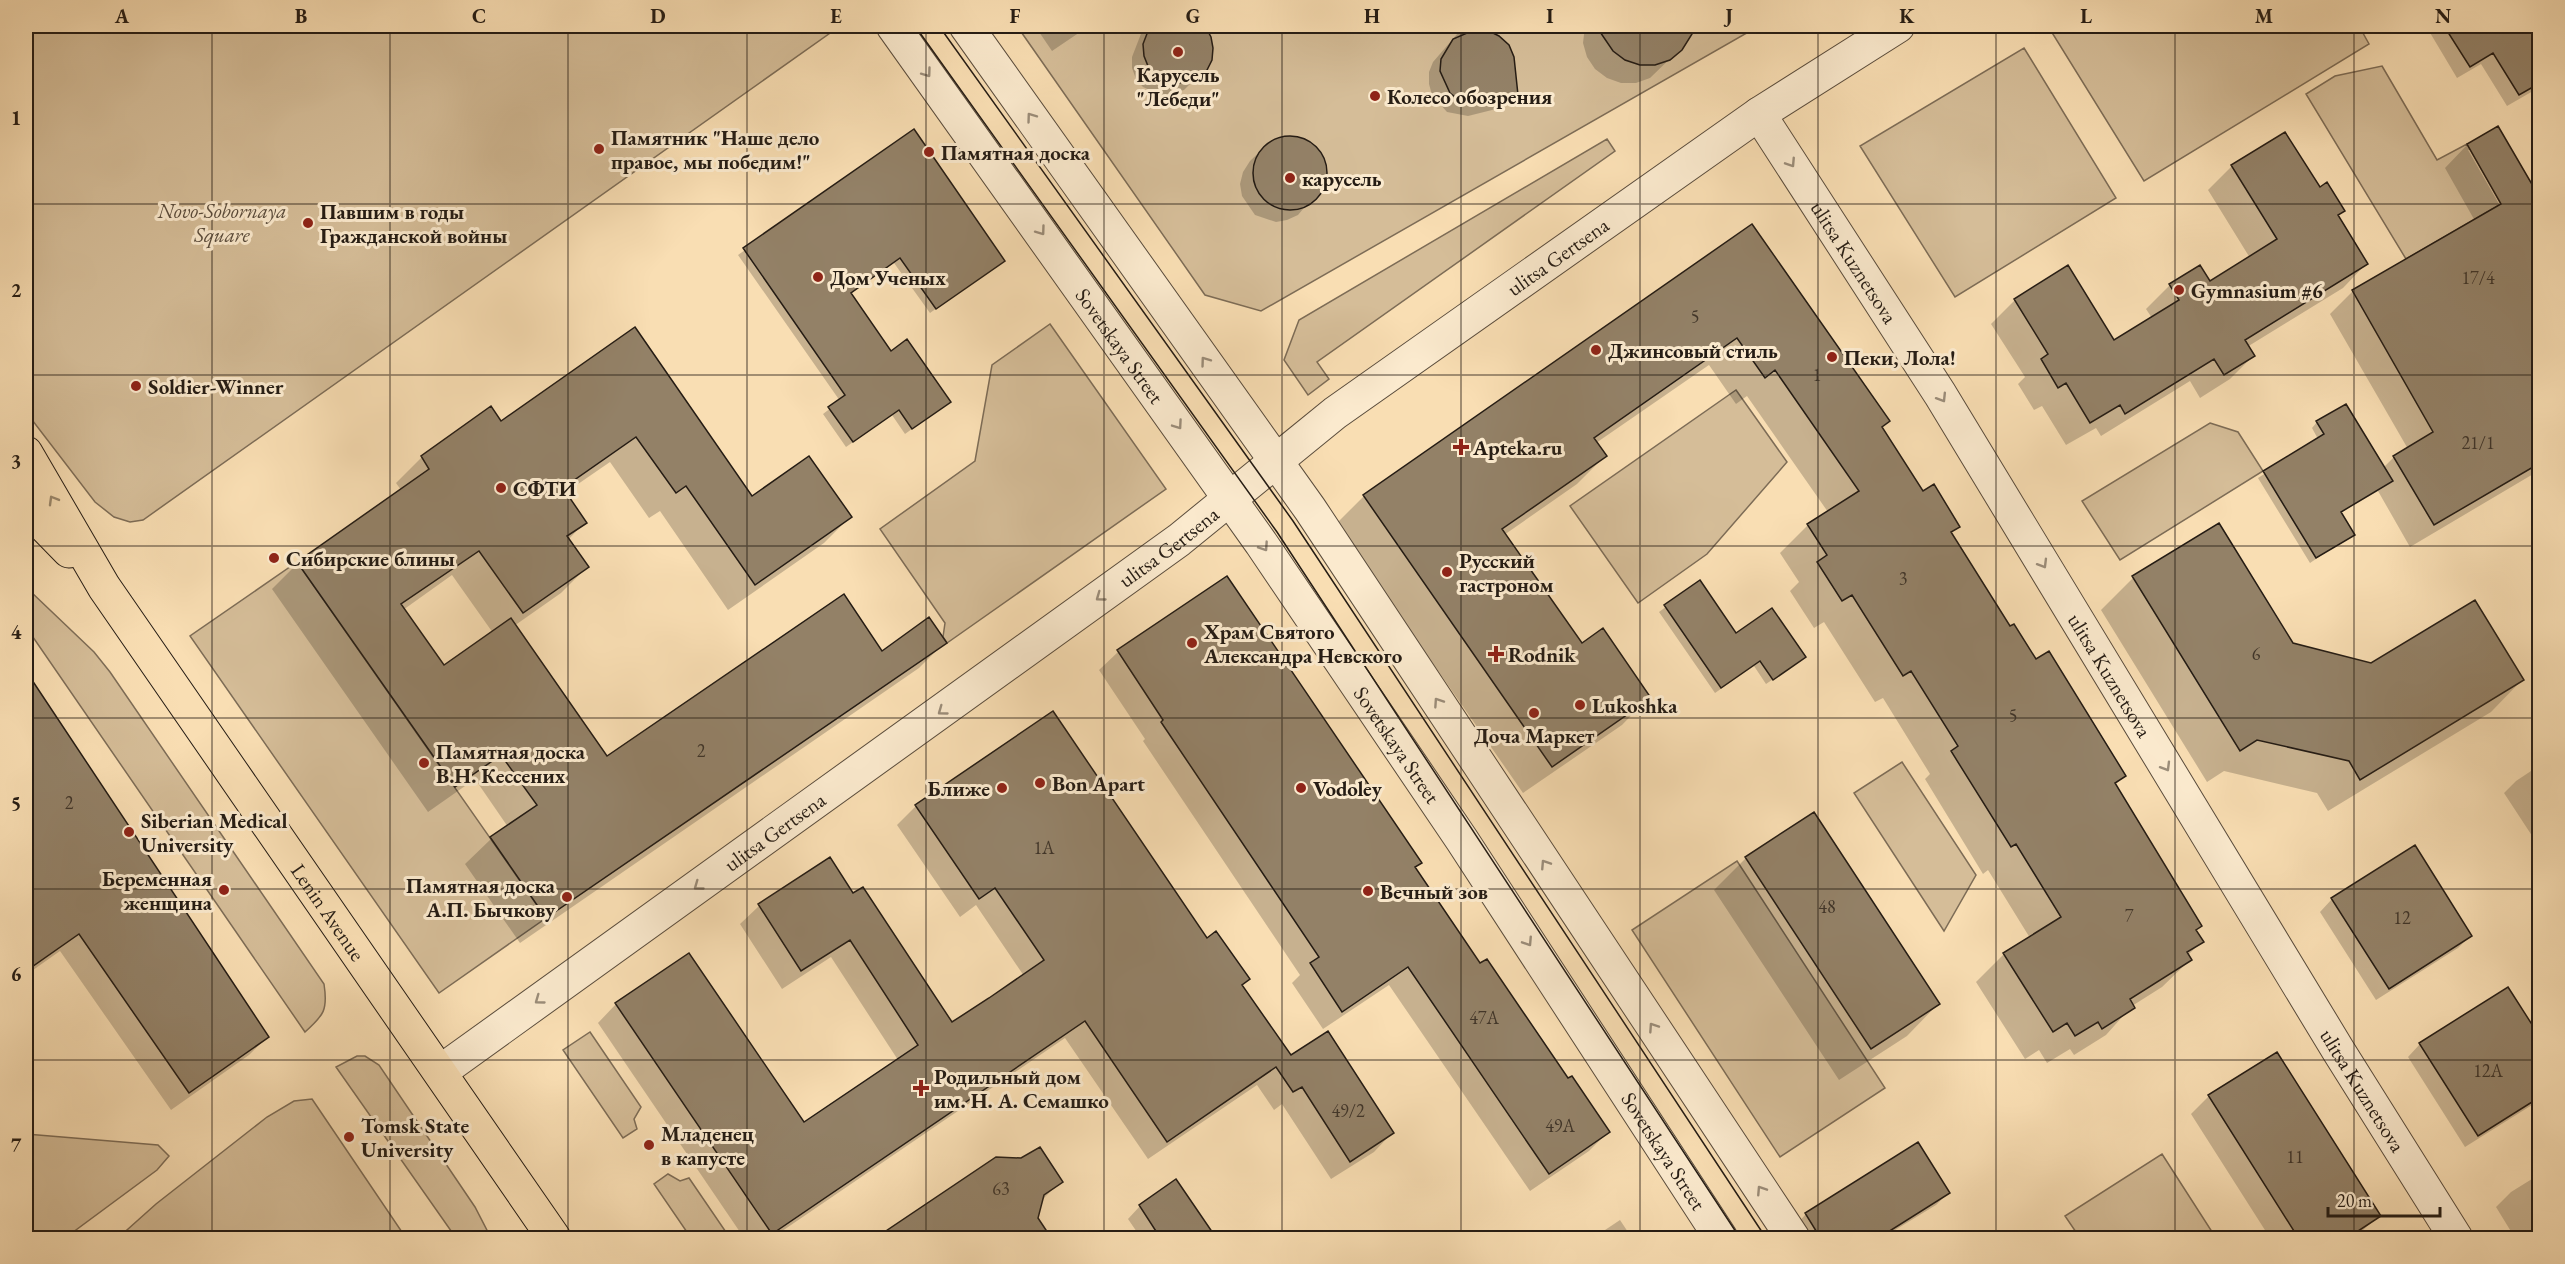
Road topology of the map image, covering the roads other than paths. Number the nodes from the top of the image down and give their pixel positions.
1 (893, 26) edge
2 (966, 26) edge
3 (1898, 26) edge
4 (1760, 114) junction
5 (26, 453) edge
6 (1275, 461) junction
7 (1230, 499) junction
8 (26, 507) edge
9 (104, 587) junction
10 (441, 1072) junction
11 (554, 1239) edge
12 (1721, 1239) edge
13 (1793, 1239) edge
14 (2457, 1239) edge

1 -> 7 street, Sovetskaya Street
6 -> 2 street
3 - 4 street, ulitsa Gertsena
4 - 6 street, ulitsa Gertsena
4 -> 14 street, ulitsa Kuznetsova
9 -> 5 main road, Lenin Avenue
6 - 7 street, ulitsa Gertsena
13 -> 6 street
7 -> 10 street, ulitsa Gertsena
7 -> 12 street, Sovetskaya Street
8 - 9 main road, Lenin Avenue
9 - 10 main road, Lenin Avenue
10 - 11 main road, Lenin Avenue

